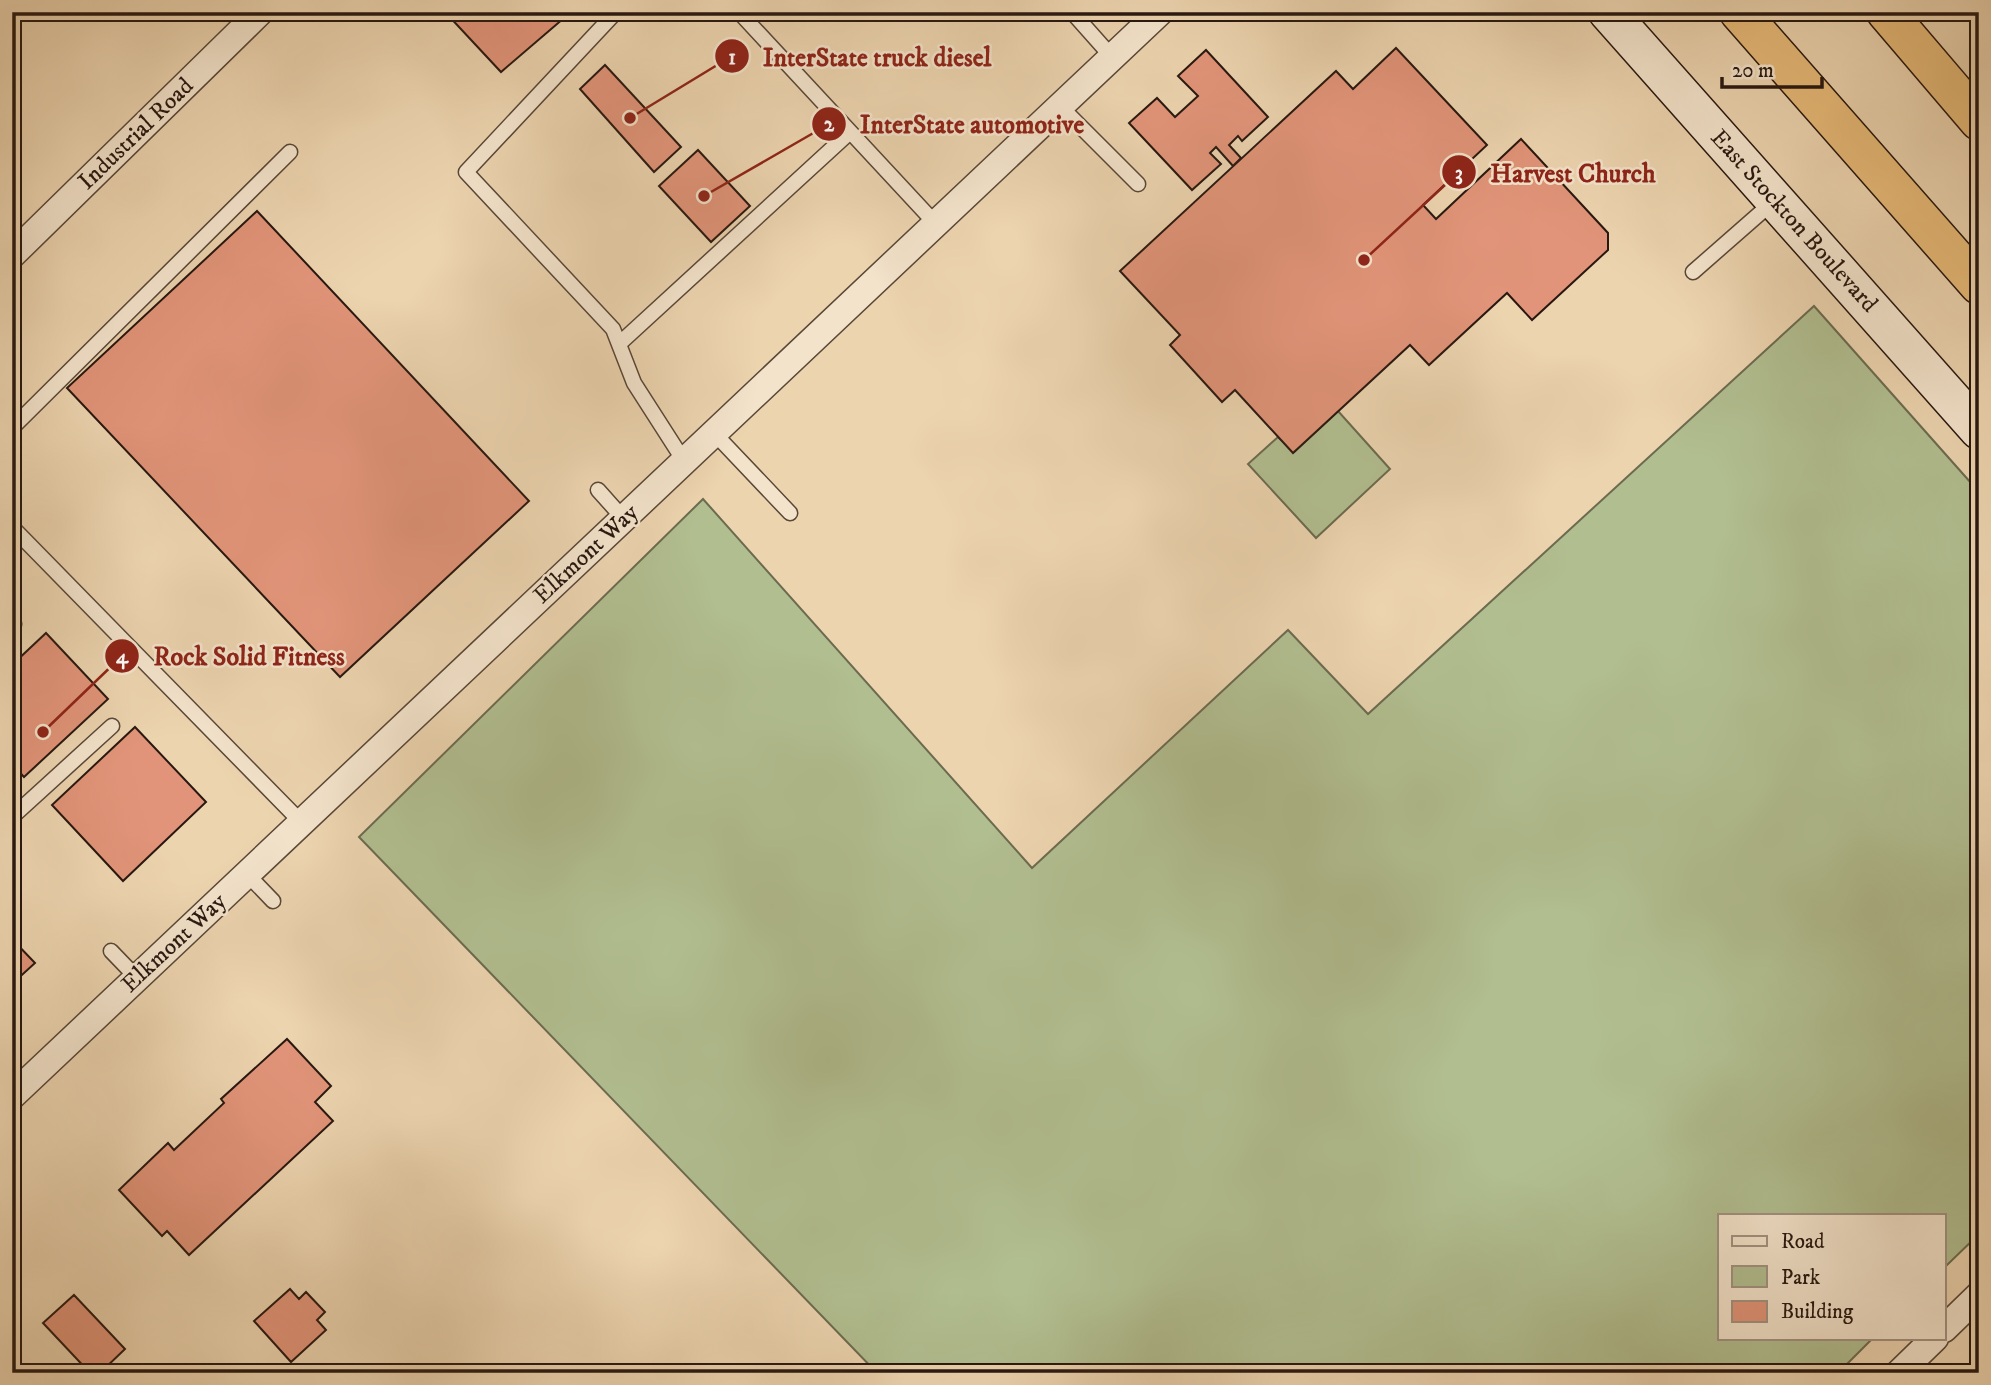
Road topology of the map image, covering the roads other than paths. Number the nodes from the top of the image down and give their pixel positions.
1 (260, 12) edge
2 (616, 12) edge
3 (739, 12) edge
4 (1072, 12) edge
5 (1160, 12) edge
6 (1608, 12) edge
7 (1739, 12) edge
8 (1886, 12) edge
9 (1112, 57) junction
10 (1060, 106) junction
11 (1979, 121) edge
12 (850, 132) junction
13 (290, 152) dead end
14 (1138, 184) dead end
15 (1775, 200) junction
16 (935, 223) junction
17 (12, 256) edge
18 (1693, 272) dead end
19 (1979, 285) edge
20 (619, 344) junction
21 (12, 428) edge
22 (1979, 430) edge
23 (713, 433) junction
24 (684, 460) junction
25 (598, 490) dead end
26 (790, 513) dead end
27 (623, 518) junction
28 (12, 527) edge
29 (112, 726) dead end
30 (12, 817) edge
31 (301, 822) junction
32 (247, 874) junction
33 (273, 901) dead end
34 (111, 951) dead end
35 (137, 978) junction
36 (12, 1096) edge
37 (1979, 1295) edge
38 (1946, 1327) edge
39 (1933, 1340) edge
40 (1899, 1373) edge

1 - 17 street, Industrial Road
2 - 20 lane
3 - 12 lane
4 - 9 lane
5 - 9 street, Elkmont Way
6 - 15 main road, East Stockton Boulevard
7 - 19 highway
8 - 11 highway
9 - 10 street, Elkmont Way
10 - 14 lane
10 - 16 street, Elkmont Way
12 - 16 lane
12 - 20 lane
13 - 21 lane
15 - 18 lane
15 - 22 main road, East Stockton Boulevard
16 - 23 street, Elkmont Way
20 - 24 lane
23 - 24 street, Elkmont Way
23 - 26 lane
24 - 27 street, Elkmont Way
25 - 27 lane
27 - 31 street, Elkmont Way
28 - 31 lane
29 - 30 lane
31 - 32 street, Elkmont Way
32 - 33 lane
32 - 35 street, Elkmont Way
34 - 35 lane
35 - 36 street, Elkmont Way
37 - 38 street
39 - 40 street

